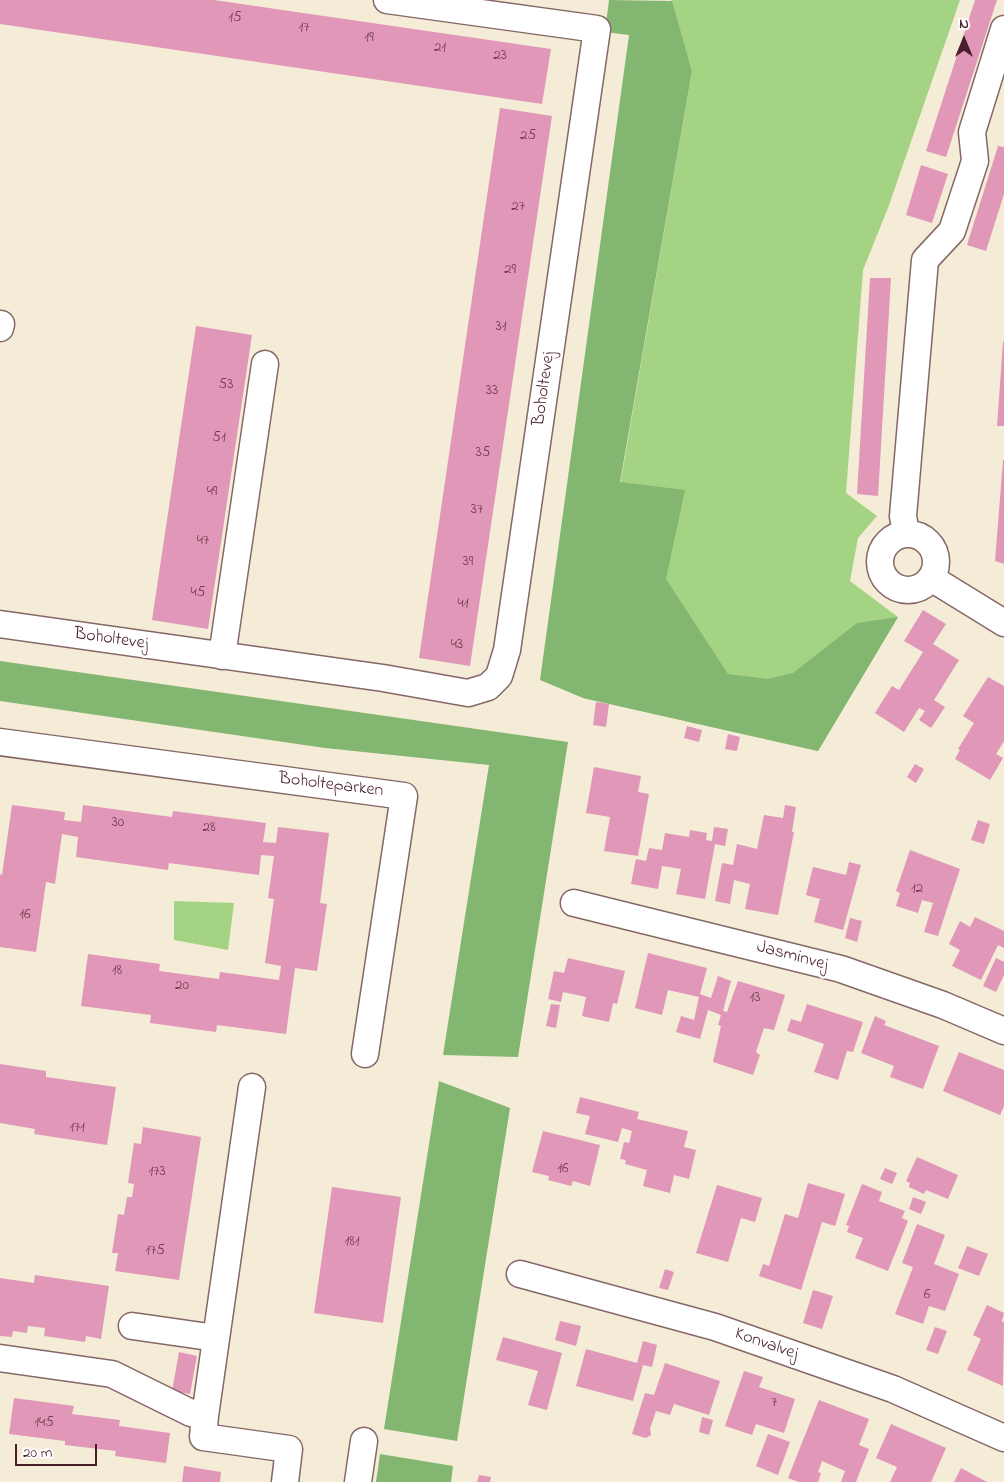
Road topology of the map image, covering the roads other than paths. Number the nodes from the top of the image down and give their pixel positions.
1 (387, 0) edge
2 (1004, 29) edge
3 (1, 324) edge
4 (0, 328) edge
5 (265, 364) dead end
6 (906, 534) junction
7 (931, 578) junction
8 (1004, 623) edge
9 (0, 624) edge
10 (222, 656) junction
11 (0, 742) edge
12 (574, 903) dead end
13 (1004, 1031) edge
14 (365, 1054) dead end
15 (252, 1088) dead end
16 (520, 1274) dead end
17 (132, 1326) dead end
18 (216, 1338) junction
19 (0, 1358) edge
20 (205, 1416) junction
21 (1004, 1438) edge
22 (364, 1441) dead end
23 (285, 1482) edge
24 (358, 1482) edge

1 - 10 street, Boholtevej
2 - 6 street
3 - 4 street
5 - 10 street
6 - 7 street
6 - 7 street
7 - 8 street
9 - 10 street, Boholtevej
11 - 14 street, Boholteparken
12 - 13 street, Jasminvej
15 - 18 street
16 - 21 street, Konvalvej
17 - 18 street
18 - 20 street
19 - 20 street
20 - 23 street
22 - 24 street

